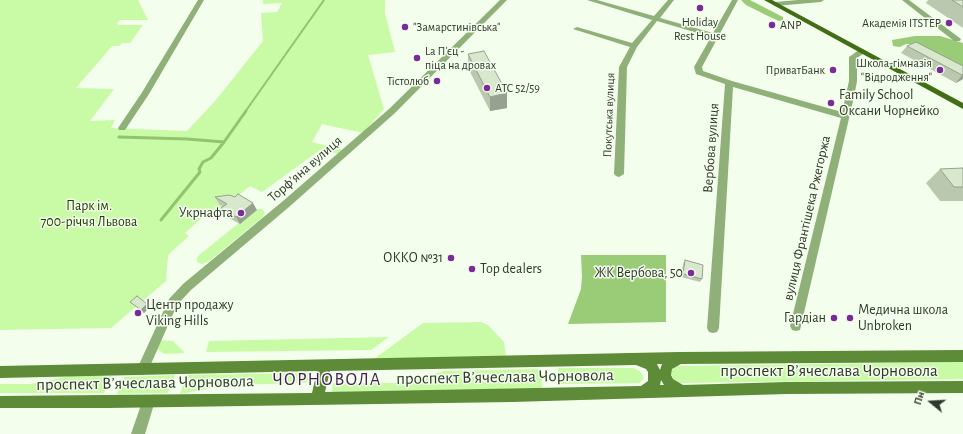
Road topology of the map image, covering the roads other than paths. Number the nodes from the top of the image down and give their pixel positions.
1 (202, 0) edge
2 (504, 0) edge
3 (590, 0) edge
4 (671, 0) edge
5 (735, 0) edge
6 (767, 0) edge
7 (821, 0) edge
8 (905, 0) edge
9 (775, 4) junction
10 (656, 19) junction
11 (577, 29) dead end
12 (716, 36) junction
13 (957, 39) dead end
14 (634, 46) junction
15 (862, 52) junction
16 (729, 83) junction
17 (963, 106) edge
18 (845, 116) junction
19 (122, 128) dead end
20 (619, 174) dead end
21 (796, 326) dead end
22 (713, 328) dead end
23 (963, 356) edge
24 (678, 358) junction
25 (637, 359) junction
26 (325, 366) junction
27 (142, 369) junction
28 (0, 372) edge
29 (963, 387) edge
30 (681, 390) junction
31 (646, 391) junction
32 (317, 398) junction
33 (150, 401) junction
34 (0, 402) edge
35 (138, 434) edge

1 - 19 street
2 - 27 street, Торфʼяна вулиця
3 - 10 street
4 - 10 street, Покутська вулиця
5 - 12 street
6 - 9 main road
7 - 9 street
8 - 13 street
9 - 15 main road
10 - 12 street
10 - 14 street, Покутська вулиця
11 - 14 street
12 - 16 street
14 - 20 street, Покутська вулиця
15 - 17 main road
15 - 18 street, вулиця Франтішека Ржегоржа
16 - 18 street
16 - 22 street, Вербова вулиця
18 - 21 street, вулиця Франтішека Ржегоржа
23 - 24 main road, проспект Вʼячеслава Чорновола
24 - 25 main road, проспект Вʼячеслава Чорновола
24 - 30 main road
25 - 26 main road, проспект Вʼячеслава Чорновола
25 - 31 main road
26 - 27 main road, проспект Вʼячеслава Чорновола
26 - 32 main road
27 - 28 main road, проспект Вʼячеслава Чорновола
29 - 30 main road, проспект Вʼячеслава Чорновола
30 - 31 main road, проспект Вʼячеслава Чорновола
31 - 32 main road, проспект Вʼячеслава Чорновола
32 - 33 main road, проспект Вʼячеслава Чорновола
33 - 34 main road, проспект Вʼячеслава Чорновола
33 - 35 street

